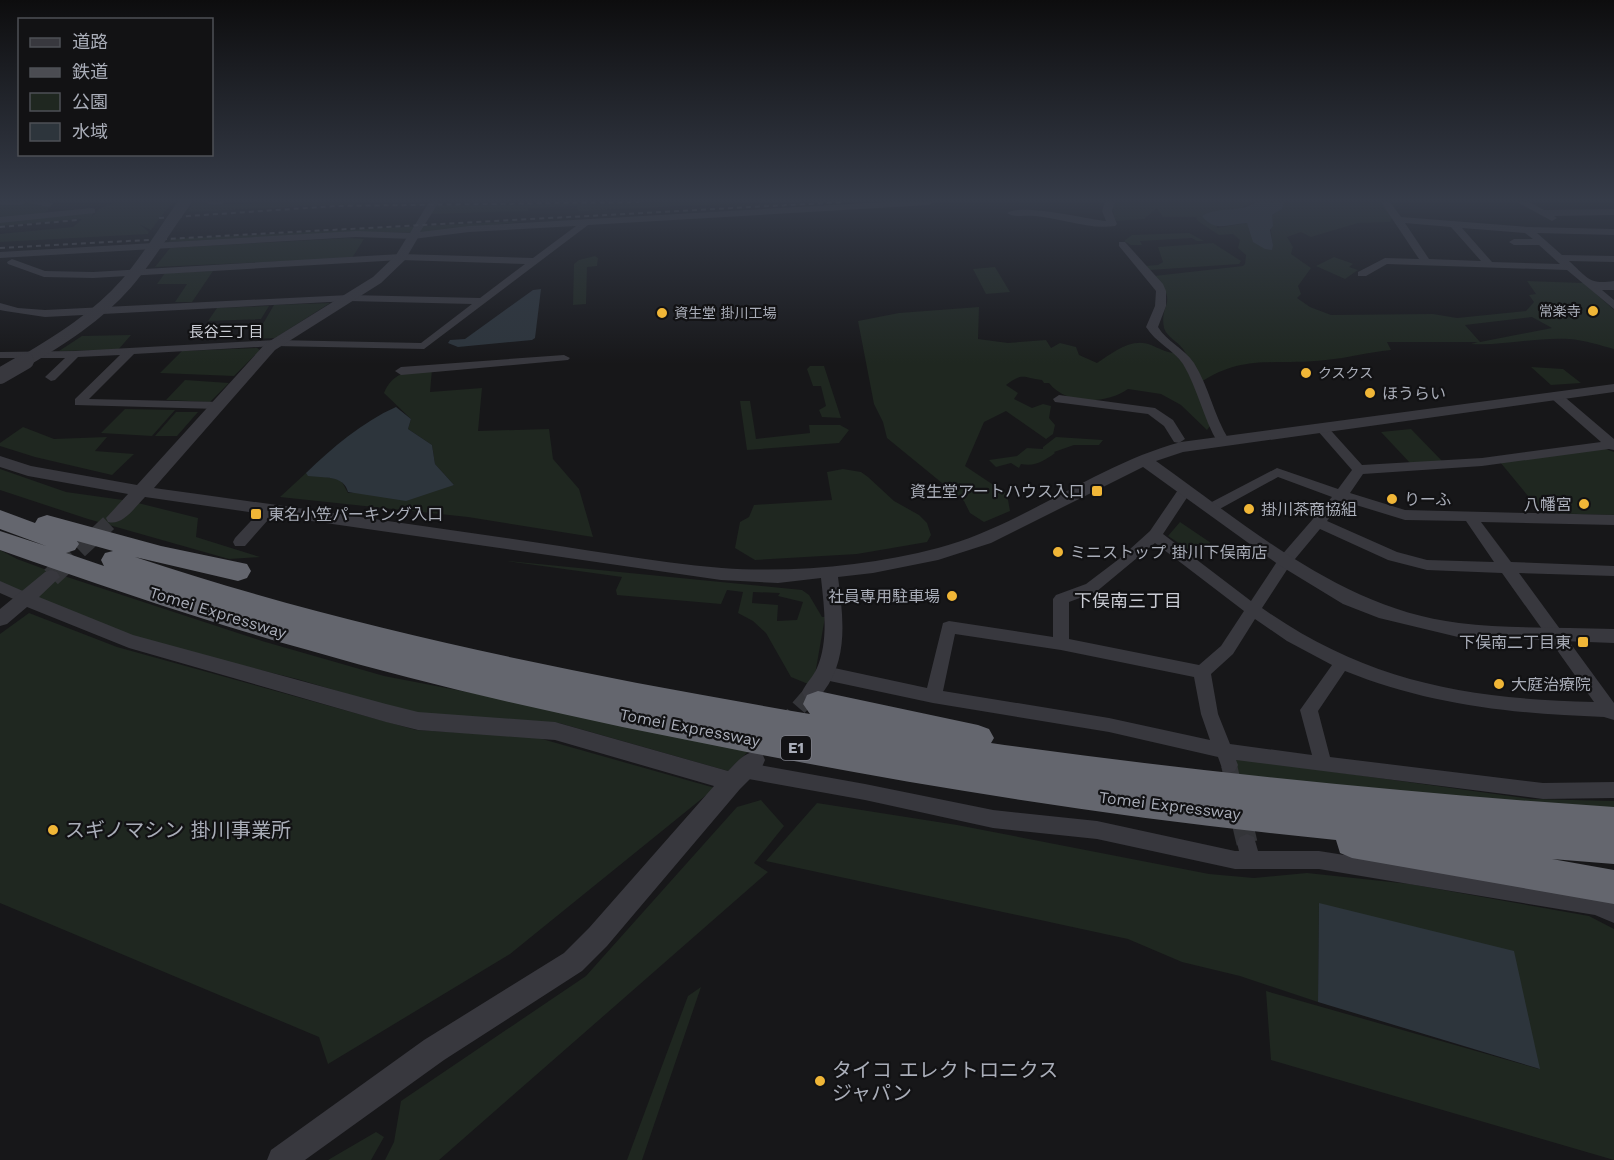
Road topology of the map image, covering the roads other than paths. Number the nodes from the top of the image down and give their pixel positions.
1 (25, 256) edge
2 (146, 256) edge
3 (541, 256) edge
4 (1133, 256) edge
5 (1422, 256) edge
6 (1482, 256) edge
7 (401, 257) junction
8 (1558, 258) joint
9 (1613, 259) edge
10 (534, 261) junction
11 (12, 262) junction
12 (1426, 262) junction
13 (1489, 264) junction
14 (0, 267) edge
15 (1568, 267) junction
16 (1362, 274) dead end
17 (1613, 284) edge
18 (1591, 286) junction
19 (1609, 297) edge
20 (349, 298) junction
21 (480, 301) junction
22 (0, 306) edge
23 (1614, 306) edge
24 (317, 330) dead end
25 (275, 343) junction
26 (303, 343) junction
27 (130, 352) junction
28 (75, 354) junction
29 (0, 355) edge
30 (564, 358) dead end
31 (401, 371) dead end
32 (0, 376) edge
33 (51, 377) dead end
34 (1614, 388) edge
35 (1556, 396) junction
36 (1059, 399) dead end
37 (218, 405) junction
38 (1321, 427) junction
39 (1179, 439) dead end
40 (1223, 440) junction
41 (1613, 445) edge
42 (1144, 460) junction
43 (0, 461) edge
44 (1359, 470) junction
45 (1185, 490) junction
46 (140, 491) junction
47 (1342, 494) junction
48 (1211, 508) junction
49 (270, 509) junction
50 (0, 510) edge
51 (1470, 517) junction
52 (114, 518) tunnel mouth
53 (0, 519) edge
54 (1614, 520) edge
55 (1318, 523) junction
56 (1155, 535) junction
57 (0, 540) edge
58 (240, 542) dead end
59 (1285, 561) junction
60 (1510, 569) junction
61 (238, 571) dead end
62 (1614, 571) edge
63 (829, 573) junction
64 (51, 578) tunnel mouth
65 (0, 587) edge
66 (27, 599) junction
67 (1255, 609) junction
68 (0, 619) edge
69 (1555, 635) junction
70 (1614, 636) edge
71 (1061, 644) junction
72 (1342, 663) junction
73 (1202, 672) junction
74 (825, 673) junction
75 (933, 696) junction
76 (815, 698) joint
77 (1612, 712) edge
78 (1323, 765) junction
79 (1225, 768) junction
80 (743, 771) junction
81 (1045, 790) junction
82 (1614, 790) edge
83 (1614, 823) edge
84 (1614, 848) edge
85 (1614, 887) edge
86 (1614, 913) edge
87 (281, 1160) edge

1 - 11 street
2 - 32 street, bridge
3 - 10 street
4 - 40 street
5 - 12 street
6 - 13 street
7 - 10 street
7 - 11 street
7 - 20 street
8 - 9 street
8 - 15 street
10 - 21 street
11 - 14 street
12 - 13 street
12 - 16 street
13 - 15 street
15 - 18 street
17 - 18 street
18 - 19 street
19 - 23 street
20 - 21 street
20 - 22 street
20 - 25 street
21 - 26 street
24 - 26 street
25 - 26 street
25 - 27 street
25 - 37 street
27 - 28 street
27 - 37 street
28 - 29 street
28 - 33 street
30 - 31 street
34 - 35 street
35 - 38 street
35 - 41 street
36 - 39 street
37 - 46 street
38 - 40 street
38 - 44 street
40 - 42 street
41 - 44 street
42 - 45 street
42 - 63 street
43 - 46 street
44 - 47 street
45 - 48 street
45 - 56 street
46 - 49 street
46 - 52 street
47 - 48 street
47 - 51 street
47 - 55 street
48 - 59 street
49 - 58 street
49 - 63 street
50 - 61 highway
51 - 54 street
51 - 60 street
53 - 79 highway, Tomei Expressway / E1
55 - 59 street
55 - 60 street
56 - 67 street
56 - 71 street
57 - 81 highway, Tomei Expressway / E1
59 - 67 street
59 - 69 street
60 - 62 street
60 - 69 street
63 - 74 street
64 - 66 street
65 - 66 street
66 - 68 street
66 - 80 street
67 - 72 street
67 - 73 street
69 - 70 street
69 - 77 street
71 - 73 street
71 - 75 street
72 - 77 street
72 - 78 street
73 - 79 street
74 - 75 street
74 - 76 street
75 - 79 street
76 - 79 highway
78 - 79 street
78 - 82 street
79 - 83 highway, Tomei Expressway / E1
80 - 86 street
80 - 87 street
81 - 84 highway, Tomei Expressway / E1
81 - 85 highway

